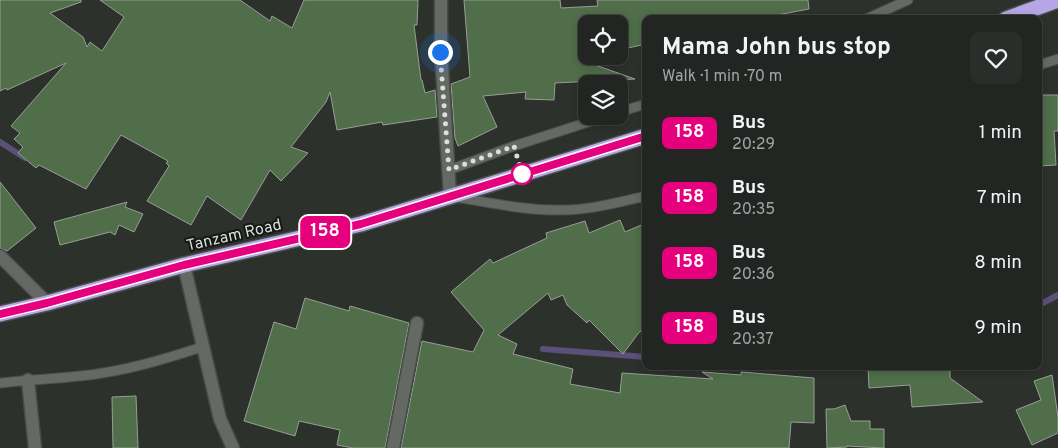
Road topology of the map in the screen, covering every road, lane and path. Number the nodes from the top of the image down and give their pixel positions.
1 (441, 0) edge
2 (908, 0) edge
3 (1058, 0) edge
4 (875, 15) edge
5 (1017, 15) edge
6 (1058, 59) edge
7 (1042, 64) edge
8 (642, 105) edge
9 (628, 109) edge
10 (579, 125) edge
11 (642, 137) edge
12 (449, 170) junction
13 (450, 196) junction
14 (642, 197) edge
15 (0, 256) edge
16 (184, 265) junction
17 (47, 303) junction
18 (0, 314) edge
19 (417, 322) dead end
20 (202, 346) junction
21 (28, 380) junction
22 (0, 383) edge
23 (35, 448) edge
24 (232, 448) edge
25 (393, 448) edge

1 - 12 street
2 - 4 lane
3 - 5 highway
6 - 7 lane
8 - 9 lane
10 - 12 lane
11 - 13 highway, Tanzam Road
12 - 13 street
13 - 14 lane
13 - 16 highway, Tanzam Road
15 - 17 street
16 - 17 highway, Tanzam Road
16 - 20 street
17 - 18 highway, Tanzam Road
19 - 25 street
20 - 21 lane
20 - 24 street
21 - 22 lane
21 - 23 street

